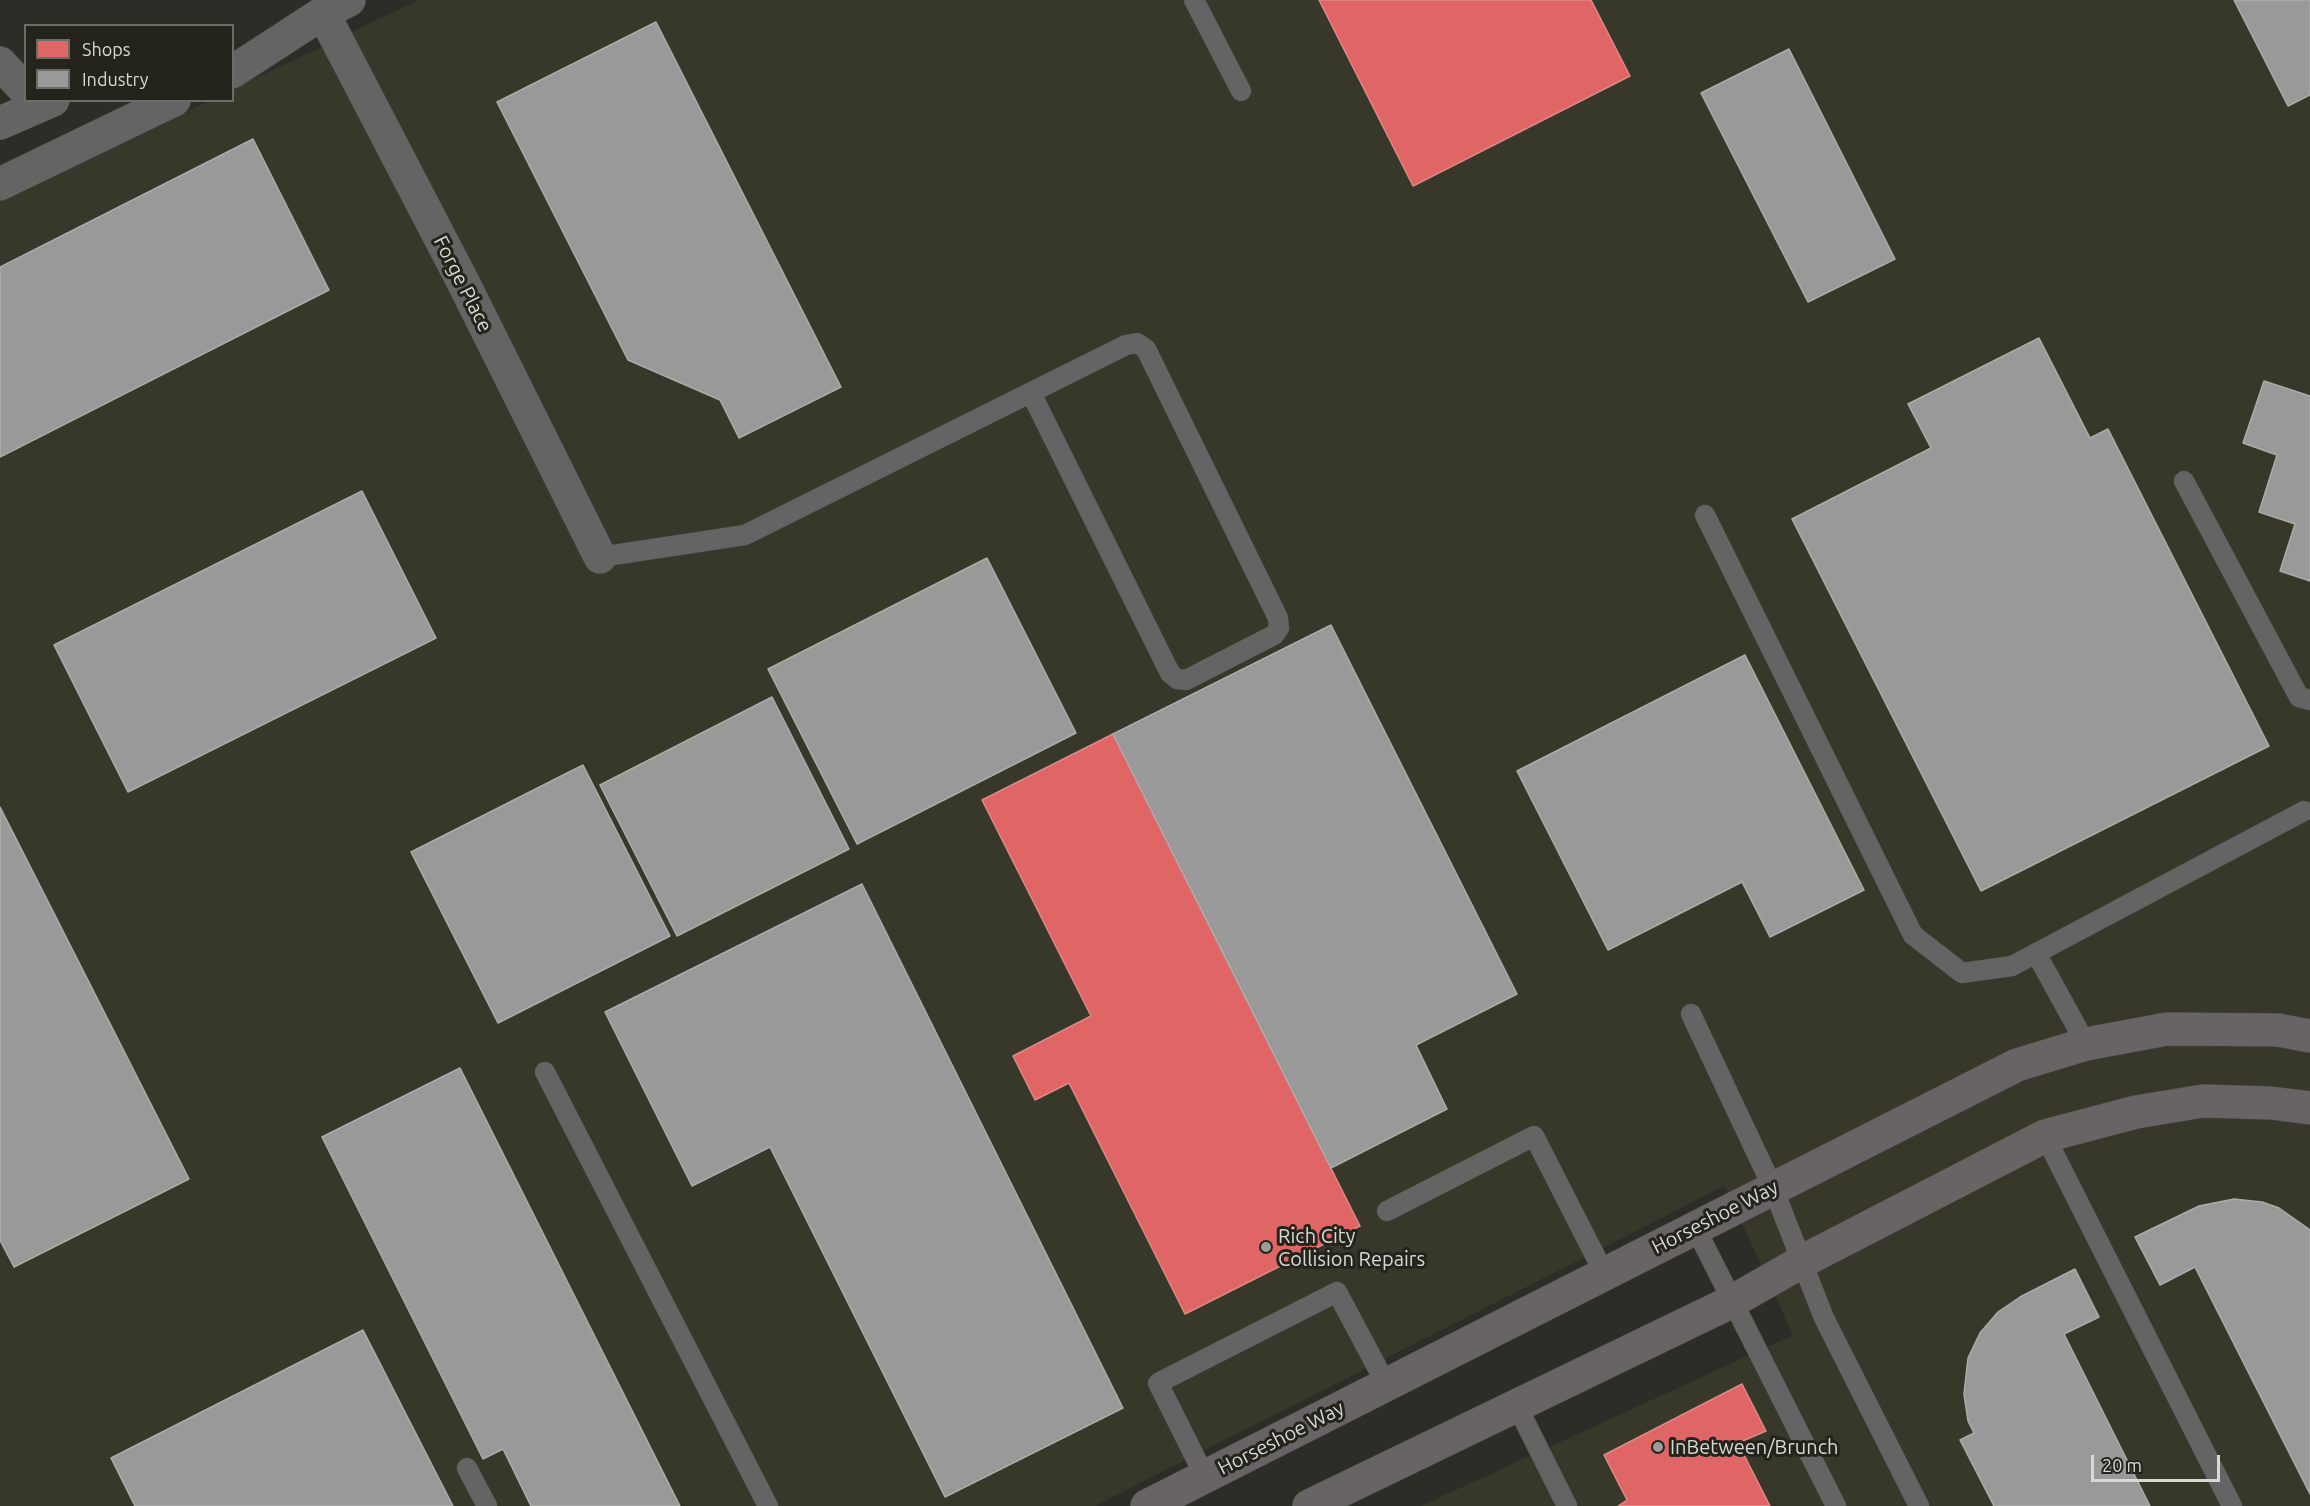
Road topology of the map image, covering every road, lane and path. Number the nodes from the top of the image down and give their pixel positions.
1 (1194, 0) edge
2 (336, 7) edge
3 (234, 42) edge
4 (0, 63) edge
5 (234, 71) edge
6 (24, 86) edge
7 (1241, 91) dead end
8 (33, 102) edge
9 (170, 102) edge
10 (0, 123) edge
11 (0, 184) edge
12 (1031, 393) junction
13 (2184, 481) dead end
14 (1705, 515) dead end
15 (600, 557) joint
16 (2310, 700) edge
17 (2304, 811) dead end
18 (2036, 953) junction
19 (1691, 1014) dead end
20 (2310, 1036) edge
21 (2086, 1044) junction
22 (545, 1072) dead end
23 (2310, 1108) edge
24 (2045, 1136) junction
25 (1773, 1188) junction
26 (1387, 1211) dead end
27 (1695, 1227) junction
28 (1803, 1262) junction
29 (1605, 1273) junction
30 (1733, 1301) junction
31 (1386, 1384) junction
32 (1516, 1404) junction
33 (467, 1468) dead end
34 (1205, 1477) junction
35 (487, 1506) edge
36 (768, 1506) edge
37 (1147, 1506) edge
38 (1309, 1506) edge
39 (1567, 1506) edge
40 (1836, 1506) edge
41 (1918, 1506) edge
42 (2232, 1506) edge

1 - 7 lane
2 - 3 street
2 - 5 street
2 - 15 street, Forge Place
4 - 6 street
8 - 10 street
9 - 11 street
12 - 12 lane
12 - 15 lane
13 - 16 lane
14 - 18 lane
17 - 18 lane
18 - 21 lane
19 - 25 lane
20 - 21 street, Horseshoe Way
21 - 25 street, Horseshoe Way
22 - 36 lane
23 - 24 street
24 - 28 street
24 - 42 lane
25 - 27 street, Horseshoe Way
25 - 28 lane
26 - 29 lane
27 - 29 street, Horseshoe Way
27 - 30 lane
28 - 30 street
28 - 41 lane
29 - 31 street, Horseshoe Way
30 - 32 street
30 - 40 lane
31 - 34 street, Horseshoe Way
31 - 34 lane
32 - 38 street
32 - 39 lane
33 - 35 lane
34 - 37 street, Horseshoe Way

